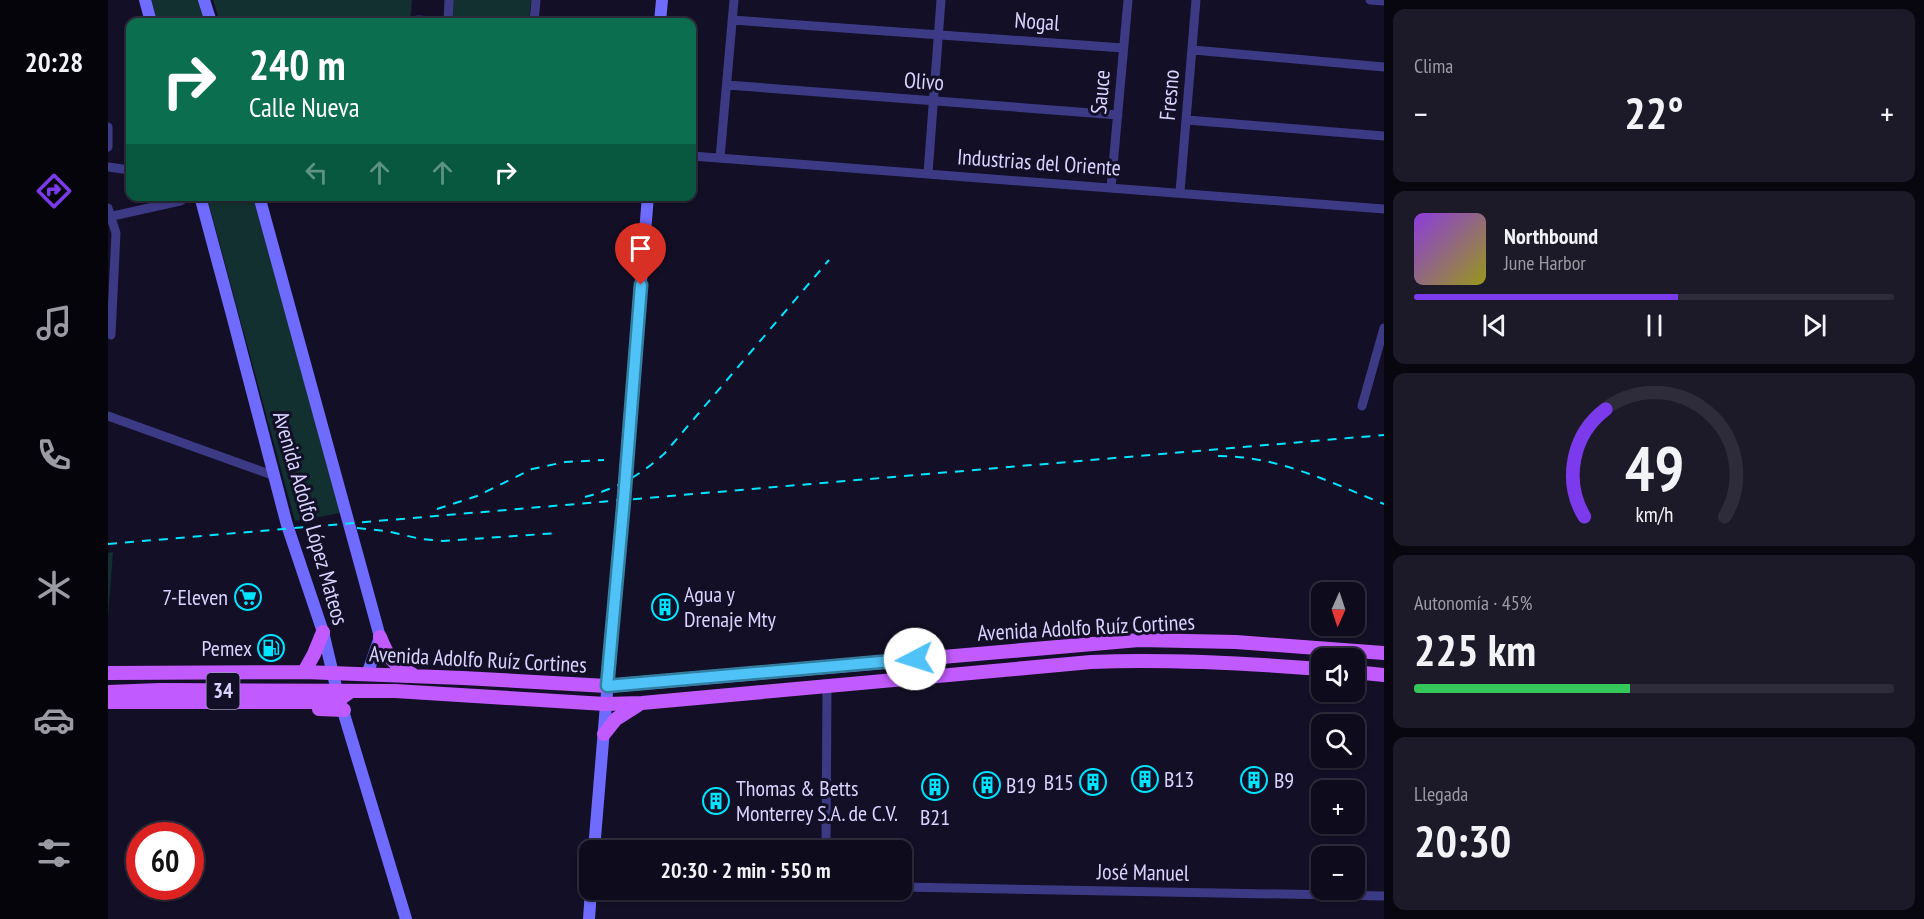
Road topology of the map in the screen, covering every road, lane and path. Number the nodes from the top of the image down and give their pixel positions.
1 (145, 0) edge
2 (204, 0) edge
3 (449, 0) edge
4 (536, 0) edge
5 (662, 0) edge
6 (734, 0) edge
7 (941, 0) edge
8 (1128, 0) edge
9 (1196, 0) edge
10 (1370, 0) edge
11 (1384, 1) edge
12 (151, 18) edge
13 (210, 18) edge
14 (448, 18) edge
15 (534, 18) edge
16 (660, 18) edge
17 (732, 20) junction
18 (939, 33) junction
19 (1123, 48) junction
20 (1192, 50) junction
21 (1384, 68) edge
22 (727, 85) junction
23 (934, 101) junction
24 (1118, 115) junction
25 (1186, 120) junction
26 (108, 126) edge
27 (1384, 136) edge
28 (108, 147) edge
29 (696, 156) edge
30 (720, 158) junction
31 (108, 167) edge
32 (126, 169) edge
33 (928, 173) junction
34 (1111, 188) junction
35 (1180, 192) junction
36 (180, 201) edge
37 (201, 201) edge
38 (260, 201) edge
39 (648, 201) edge
40 (1384, 209) edge
41 (109, 214) edge
42 (1384, 328) edge
43 (111, 334) dead end
44 (1362, 406) dead end
45 (108, 416) edge
46 (275, 476) junction
47 (323, 632) junction
48 (380, 637) junction
49 (1384, 654) edge
50 (1311, 668) edge
51 (304, 672) junction
52 (108, 673) edge
53 (332, 673) junction
54 (1365, 673) edge
55 (367, 675) junction
56 (1384, 675) edge
57 (417, 676) junction
58 (607, 686) junction
59 (827, 686) junction
60 (108, 692) edge
61 (343, 698) junction
62 (108, 702) edge
63 (642, 703) junction
64 (605, 704) junction
65 (603, 734) junction
66 (595, 840) edge
67 (826, 840) edge
68 (912, 887) edge
69 (1384, 896) edge
70 (590, 900) edge
71 (405, 919) edge
72 (589, 919) edge

1 - 12 main road
2 - 13 main road
3 - 14 street
4 - 15 street
5 - 16 main road
6 - 17 street
7 - 18 street
8 - 19 street, Sauce
9 - 20 street, Fresno
10 - 11 street
17 - 18 street, Nogal
17 - 22 street
18 - 19 street, Nogal
18 - 23 street
19 - 24 street, Sauce
20 - 21 street
20 - 25 street, Fresno
22 - 23 street, Olivo
22 - 30 street
23 - 24 street, Olivo
23 - 33 street
24 - 34 street, Sauce
25 - 27 street
25 - 35 street, Fresno
26 - 28 street
29 - 30 street, Industrias del Oriente
30 - 33 street, Industrias del Oriente
31 - 32 street
33 - 34 street, Industrias del Oriente
34 - 35 street, Industrias del Oriente
35 - 40 street, Industrias del Oriente
36 - 41 street
37 - 46 main road, Avenida Adolfo López Mateos
38 - 48 main road, Avenida Adolfo López Mateos
39 - 58 main road
41 - 43 street
42 - 44 street
45 - 46 street
46 - 47 main road, Avenida Adolfo López Mateos
47 - 51 main road
47 - 53 main road, Avenida Adolfo López Mateos
48 - 55 main road, Avenida Adolfo López Mateos
48 - 57 main road
49 - 58 main road, Avenida Adolfo Ruíz Cortines / 34
50 - 59 main road, Avenida Adolfo Ruíz Cortines / 34
51 - 52 main road, Avenida Adolfo Ruíz Cortines / 34
51 - 53 main road, Avenida Adolfo Ruíz Cortines / 34
53 - 55 main road, Avenida Adolfo Ruíz Cortines / 34
53 - 61 main road, Avenida Adolfo López Mateos
54 - 56 main road
55 - 57 main road, Avenida Adolfo Ruíz Cortines / 34
55 - 61 main road
57 - 58 main road, Avenida Adolfo Ruíz Cortines / 34
58 - 64 main road
59 - 63 main road, Avenida Adolfo Ruíz Cortines / 34
59 - 67 street
60 - 61 main road, Avenida Adolfo Ruíz Cortines / 34
61 - 62 main road, Avenida Adolfo Ruíz Cortines / 34
61 - 64 main road, Avenida Adolfo Ruíz Cortines / 34
61 - 71 main road, Avenida Adolfo López Mateos
63 - 64 main road, Avenida Adolfo Ruíz Cortines / 34
63 - 65 main road
64 - 65 main road
65 - 66 main road
68 - 69 street, José Manuel
70 - 72 main road

